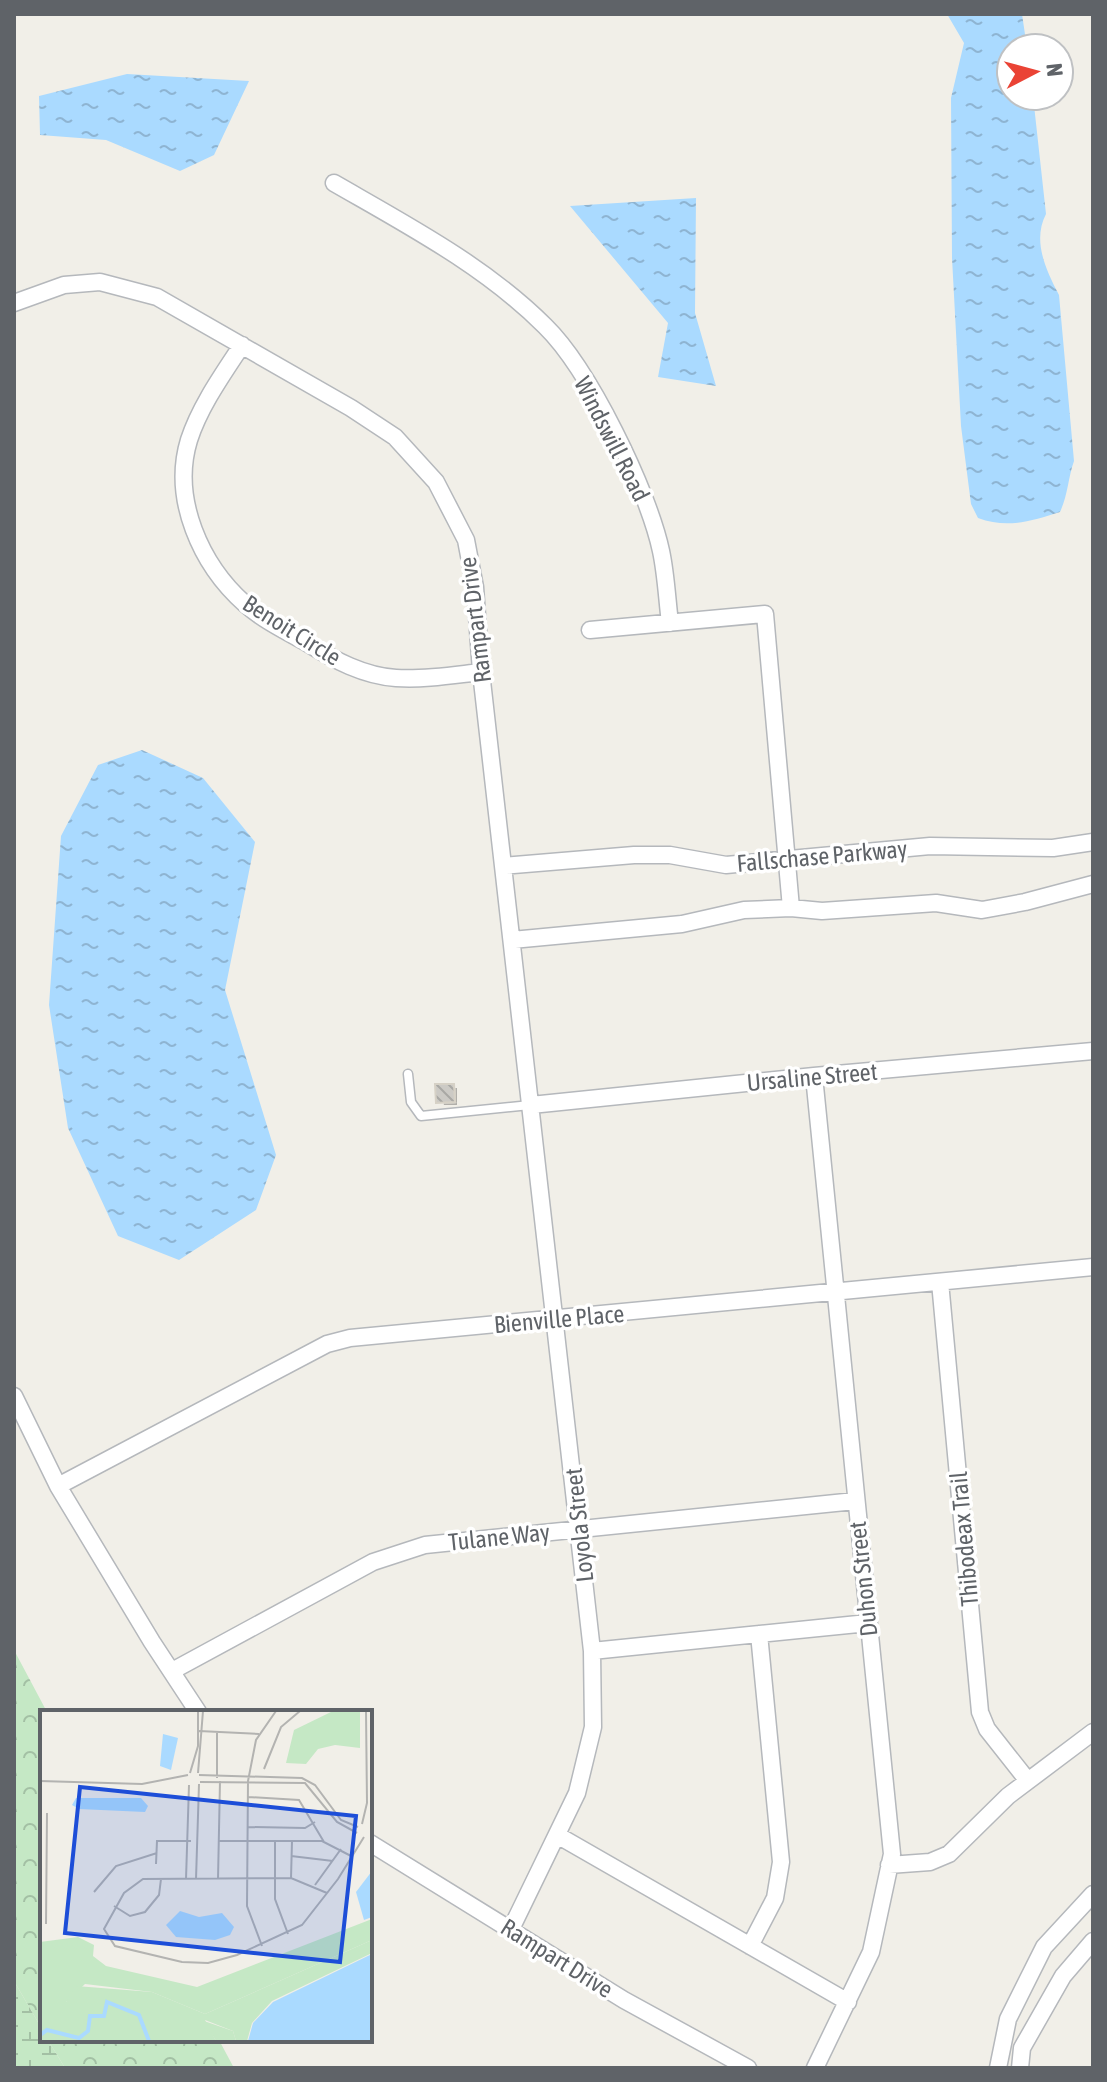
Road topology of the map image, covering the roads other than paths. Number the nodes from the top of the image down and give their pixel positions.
1 (334, 183) dead end
2 (14, 303) edge
3 (242, 345) junction
4 (670, 623) junction
5 (590, 630) dead end
6 (481, 672) junction
7 (1093, 842) edge
8 (786, 860) junction
9 (503, 866) junction
10 (1093, 884) edge
11 (791, 908) junction
12 (512, 940) junction
13 (1093, 1051) edge
14 (408, 1074) dead end
15 (814, 1076) junction
16 (531, 1105) junction
17 (1093, 1267) edge
18 (940, 1282) junction
19 (836, 1292) junction
20 (556, 1319) junction
21 (14, 1396) edge
22 (58, 1486) junction
23 (855, 1501) junction
24 (580, 1529) junction
25 (868, 1623) junction
26 (759, 1634) junction
27 (592, 1651) junction
28 (172, 1671) junction
29 (197, 1710) edge
30 (1093, 1732) edge
31 (1028, 1781) junction
32 (557, 1835) junction
33 (372, 1844) edge
34 (889, 1865) junction
35 (1093, 1894) edge
36 (511, 1929) junction
37 (1093, 1941) edge
38 (750, 1946) junction
39 (848, 2002) junction
40 (748, 2068) edge
41 (815, 2068) edge
42 (998, 2068) edge
43 (1020, 2068) edge

1 - 4 street, Windswill Road
2 - 3 street, Rampart Drive
3 - 6 street, Rampart Drive
3 - 6 street, Benoit Circle
4 - 5 street
4 - 8 street
6 - 9 street, Rampart Drive
7 - 8 street, Fallschase Parkway
8 - 9 street, Fallschase Parkway
8 - 11 street
9 - 12 street, Rampart Drive
10 - 11 street, Fallschase Parkway
11 - 12 street, Fallschase Parkway
12 - 16 street, Rampart Drive
13 - 15 street, Ursaline Street
14 - 16 lane
15 - 16 street, Ursaline Street
15 - 19 street, Duhon Street
16 - 20 street, Loyola Street
17 - 18 street, Bienville Place
18 - 19 street, Bienville Place
18 - 31 street, Thibodeax Trail
19 - 20 street, Bienville Place
19 - 23 street, Duhon Street
20 - 22 street, Bienville Place
20 - 24 street, Loyola Street
21 - 22 street
22 - 28 street
23 - 24 street, Tulane Way
23 - 25 street, Duhon Street
24 - 27 street, Loyola Street
24 - 28 street, Tulane Way
25 - 26 street
25 - 34 street, Duhon Street
26 - 27 street
26 - 38 street
27 - 32 street, Loyola Street
28 - 29 street
30 - 31 street
31 - 34 street
32 - 36 street, Loyola Street
32 - 38 street
33 - 36 street, Rampart Drive
34 - 39 street, Duhon Street
35 - 42 street
36 - 40 street, Rampart Drive
37 - 43 street
38 - 39 street
39 - 41 street, Duhon Street

